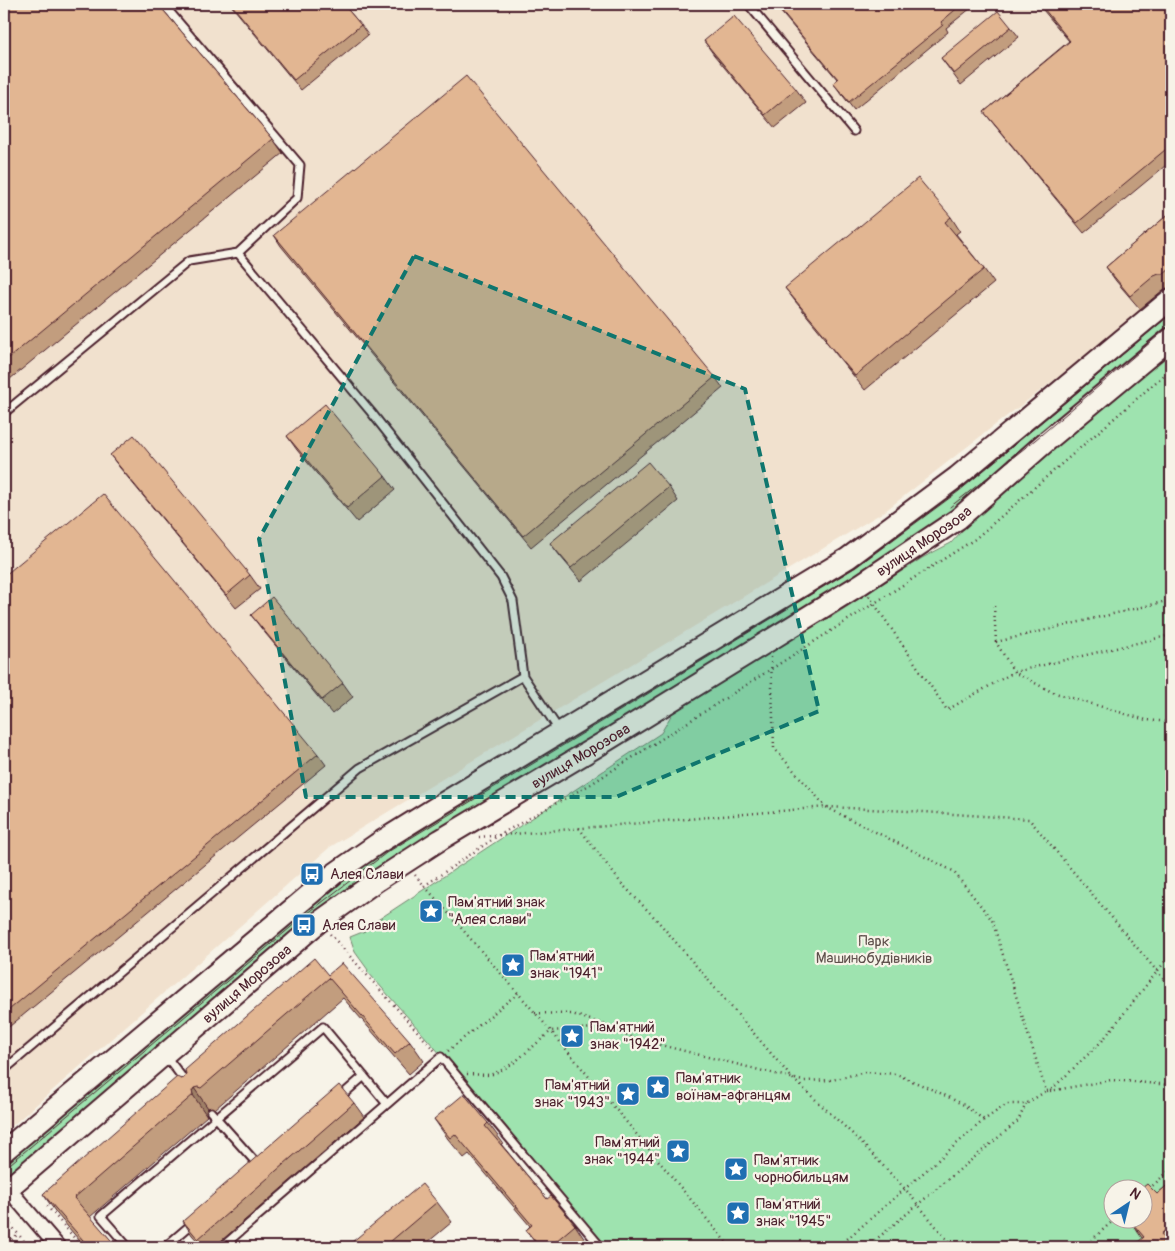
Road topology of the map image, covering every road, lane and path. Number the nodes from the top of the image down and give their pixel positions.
1 (163, 4) edge
2 (748, 4) edge
3 (854, 131) dead end
4 (238, 252) junction
5 (1171, 299) edge
6 (1171, 338) edge
7 (1171, 369) edge
8 (4, 413) edge
9 (861, 584) junction
10 (1171, 600) edge
11 (874, 604) junction
12 (994, 606) dead end
13 (1171, 635) edge
14 (771, 640) junction
15 (996, 642) junction
16 (772, 669) junction
17 (1014, 672) junction
18 (523, 676) junction
19 (1171, 722) edge
20 (561, 733) junction
21 (826, 807) junction
22 (579, 828) junction
23 (499, 835) junction
24 (470, 838) dead end
25 (404, 863) junction
26 (424, 886) junction
27 (319, 922) junction
28 (1171, 954) edge
29 (1157, 971) junction
30 (1171, 988) edge
31 (518, 994) junction
32 (535, 1013) junction
33 (612, 1026) junction
34 (551, 1032) junction
35 (164, 1054) junction
36 (441, 1057) junction
37 (4, 1070) edge
38 (455, 1074) junction
39 (364, 1076) junction
40 (792, 1078) junction
41 (1171, 1085) edge
42 (1046, 1092) junction
43 (195, 1094) edge
44 (334, 1102) edge
45 (387, 1104) junction
46 (1026, 1104) junction
47 (211, 1112) dead end
48 (217, 1119) junction
49 (984, 1120) junction
50 (4, 1151) edge
51 (267, 1160) edge
52 (260, 1167) junction
53 (1171, 1169) edge
54 (252, 1173) edge
55 (1152, 1186) edge
56 (5, 1189) edge
57 (906, 1190) junction
58 (918, 1204) junction
59 (47, 1206) edge
60 (201, 1216) edge
61 (4, 1217) edge
62 (1105, 1228) edge
63 (18, 1234) junction
64 (4, 1246) edge
65 (30, 1247) edge
66 (58, 1247) edge
67 (82, 1247) edge
68 (128, 1247) edge
69 (165, 1247) edge
70 (222, 1247) edge
71 (598, 1247) edge
72 (730, 1247) edge
73 (838, 1247) edge
74 (867, 1247) edge
75 (953, 1247) edge
76 (1084, 1247) edge

1 - 4 lane
2 - 3 lane
4 - 8 lane
4 - 18 lane
5 - 20 main road, вулиця Морозова
6 - 9 main road, вулиця Морозова
7 - 11 path
9 - 11 path
9 - 14 main road, вулиця Морозова
10 - 15 path
11 - 16 path
11 - 17 path
12 - 15 path
13 - 17 path
14 - 16 path
14 - 25 main road, вулиця Морозова
15 - 17 path
16 - 21 path
16 - 23 path
17 - 19 path
18 - 20 lane
18 - 37 lane
20 - 50 main road, вулиця Морозова
21 - 22 path
21 - 29 path
21 - 42 path
22 - 23 path
22 - 40 path
23 - 24 path
23 - 26 path
25 - 26 path
25 - 27 main road, вулиця Морозова
26 - 31 path
27 - 35 main road, вулиця Морозова
27 - 36 path
28 - 29 path
29 - 30 path
29 - 42 path
31 - 32 path
31 - 36 path
32 - 33 path
32 - 34 path
33 - 34 path
33 - 40 path
34 - 38 path
34 - 72 path
35 - 43 lane
35 - 56 main road, вулиця Морозова
36 - 38 lane
36 - 45 lane
38 - 71 lane
39 - 44 lane
39 - 45 lane
39 - 48 lane
40 - 49 path
40 - 57 path
41 - 42 path
42 - 46 path
45 - 70 lane
46 - 49 path
46 - 58 path
47 - 48 lane
48 - 52 lane
48 - 68 lane
49 - 57 path
51 - 52 lane
52 - 54 lane
53 - 55 path
56 - 66 street
57 - 58 path
57 - 73 path
58 - 74 path
58 - 75 path
59 - 67 path
60 - 69 lane
61 - 63 path
62 - 76 path
63 - 64 path
63 - 65 path

